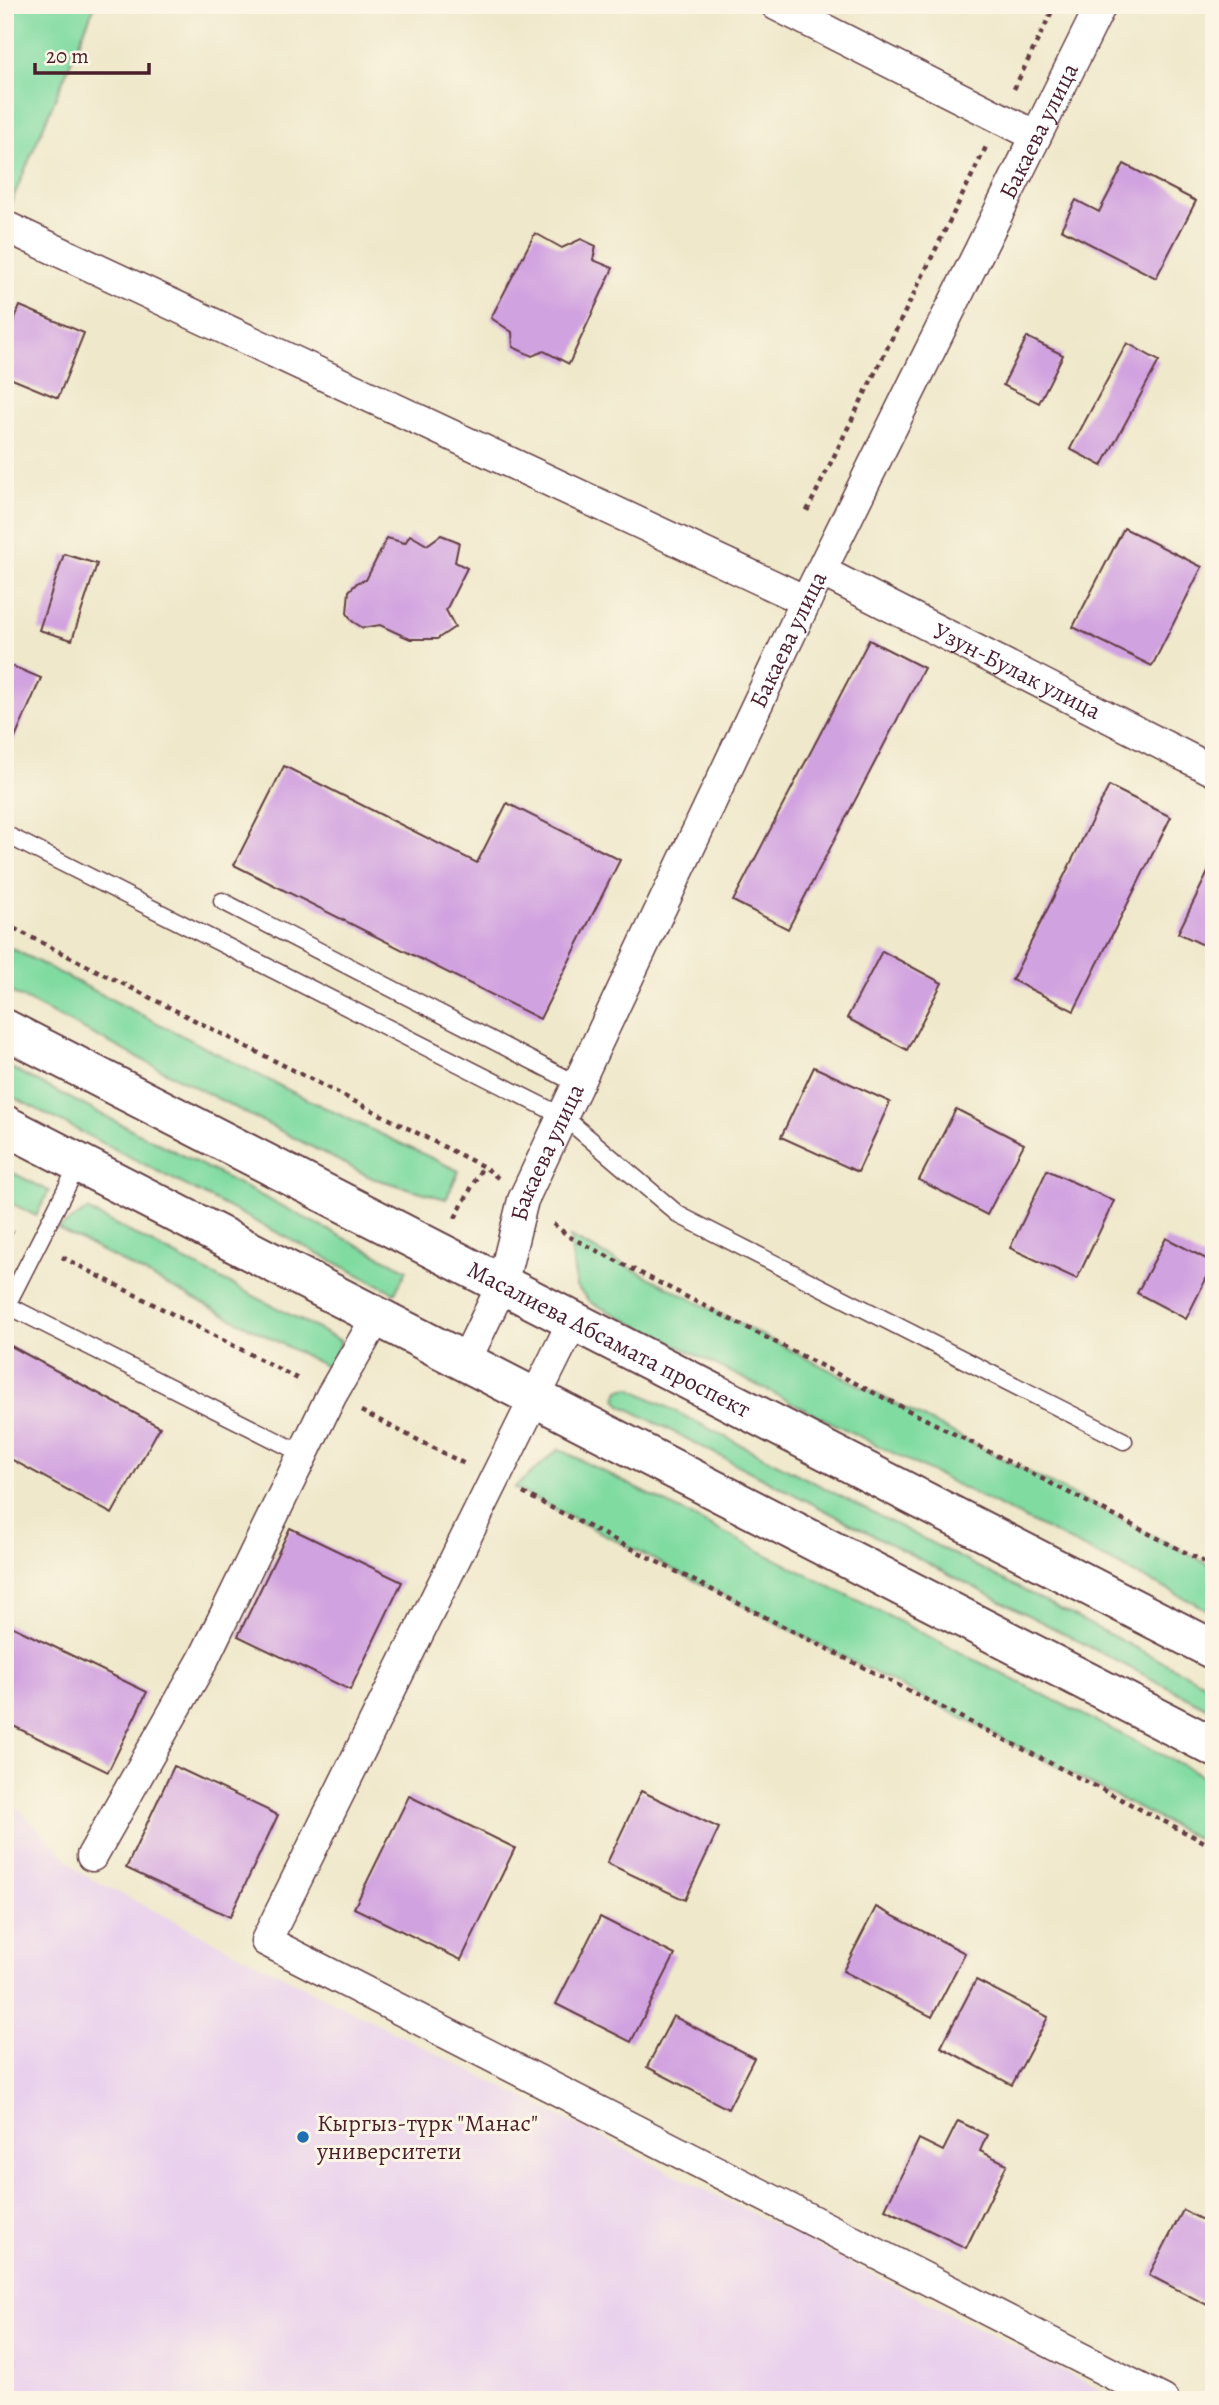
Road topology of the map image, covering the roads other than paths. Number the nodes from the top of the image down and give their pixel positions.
1 (776, 5) edge
2 (1101, 5) edge
3 (1036, 136) junction
4 (9, 228) dead end
5 (821, 571) junction
6 (806, 601) junction
7 (1214, 771) edge
8 (5, 834) edge
9 (222, 901) dead end
10 (5, 1028) edge
11 (579, 1085) junction
12 (564, 1117) junction
13 (5, 1125) edge
14 (79, 1163) junction
15 (502, 1285) junction
16 (6, 1304) edge
17 (377, 1317) junction
18 (573, 1321) junction
19 (465, 1362) junction
20 (535, 1398) junction
21 (1124, 1441) dead end
22 (303, 1454) junction
23 (1214, 1650) edge
24 (1214, 1747) edge
25 (92, 1856) dead end
26 (1163, 2400) edge

1 - 3 street
2 - 3 street, Бакаева улица
3 - 5 street, Бакаева улица
4 - 6 street
5 - 6 street, Бакаева улица
5 - 7 street, Узун-Булак улица
6 - 11 street, Бакаева улица
8 - 12 lane
9 - 11 lane
10 - 15 main road, Масалиева Абсамата проспект
11 - 12 street, Бакаева улица
12 - 15 street, Бакаева улица
12 - 21 lane
13 - 14 main road
14 - 16 lane
14 - 17 main road
15 - 18 main road, Масалиева Абсамата проспект
15 - 19 street, Бакаева улица
16 - 22 lane
17 - 19 main road
17 - 22 street
18 - 20 street
18 - 23 main road, Масалиева Абсамата проспект
19 - 20 main road
20 - 24 main road
20 - 26 street
22 - 25 street

